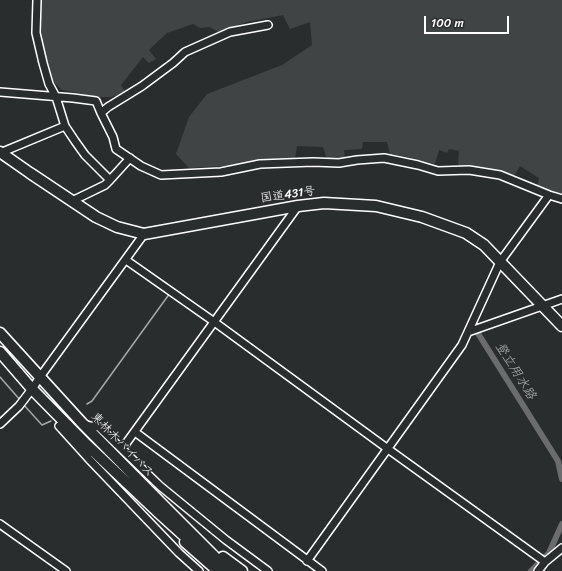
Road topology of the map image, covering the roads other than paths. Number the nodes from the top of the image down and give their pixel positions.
1 (37, 0) edge
2 (268, 25) dead end
3 (0, 92) edge
4 (56, 97) junction
5 (101, 113) junction
6 (65, 126) junction
7 (0, 152) edge
8 (130, 158) junction
9 (110, 180) junction
10 (549, 195) junction
11 (562, 198) edge
12 (72, 201) junction
13 (298, 206) junction
14 (144, 234) junction
15 (126, 260) junction
16 (500, 262) junction
17 (562, 299) edge
18 (543, 306) junction
19 (213, 321) junction
20 (562, 326) edge
21 (468, 332) junction
22 (0, 333) edge
23 (0, 352) edge
24 (40, 377) junction
25 (32, 389) junction
26 (82, 423) junction
27 (0, 424) edge
28 (59, 426) dead end
29 (135, 432) junction
30 (87, 444) junction
31 (122, 449) junction
32 (388, 449) junction
33 (88, 458) junction
34 (166, 509) junction
35 (0, 524) edge
36 (176, 529) junction
37 (562, 548) edge
38 (307, 561) junction
39 (546, 562) junction
40 (66, 571) edge
41 (199, 571) edge
42 (218, 571) edge
43 (224, 571) edge
44 (229, 571) edge
45 (242, 571) edge
46 (268, 571) edge
47 (322, 571) edge
48 (538, 571) edge

1 - 4 street
2 - 5 street
3 - 4 street
4 - 5 street
4 - 6 street
5 - 8 street
6 - 7 street
6 - 9 street
7 - 12 highway, 国道431号
8 - 9 street
8 - 10 street
9 - 12 street
10 - 11 street
10 - 16 street
12 - 14 highway, 国道431号
13 - 14 highway, 国道431号
13 - 16 highway, 国道431号
13 - 19 street
14 - 15 street
15 - 19 street
15 - 24 street
16 - 18 highway, 国道431号
16 - 21 street
17 - 18 street
18 - 20 highway, 国道431号
18 - 21 street
19 - 29 street
19 - 32 street
21 - 32 street
22 - 24 highway, 東林木バイパス
23 - 25 highway, 東林木バイパス
24 - 25 street
24 - 26 highway, 東林木バイパス
25 - 27 street
25 - 30 highway, 東林木バイパス
26 - 31 street
26 - 34 highway, 東林木バイパス
28 - 33 street
29 - 31 street
29 - 38 street
30 - 33 street
30 - 36 highway, 東林木バイパス
31 - 46 street
32 - 38 street
32 - 39 street
33 - 41 street
34 - 44 highway, 東林木バイパス
34 - 45 highway
35 - 40 street
36 - 42 highway
36 - 43 highway, 東林木バイパス
37 - 39 street
38 - 47 street
39 - 48 street

